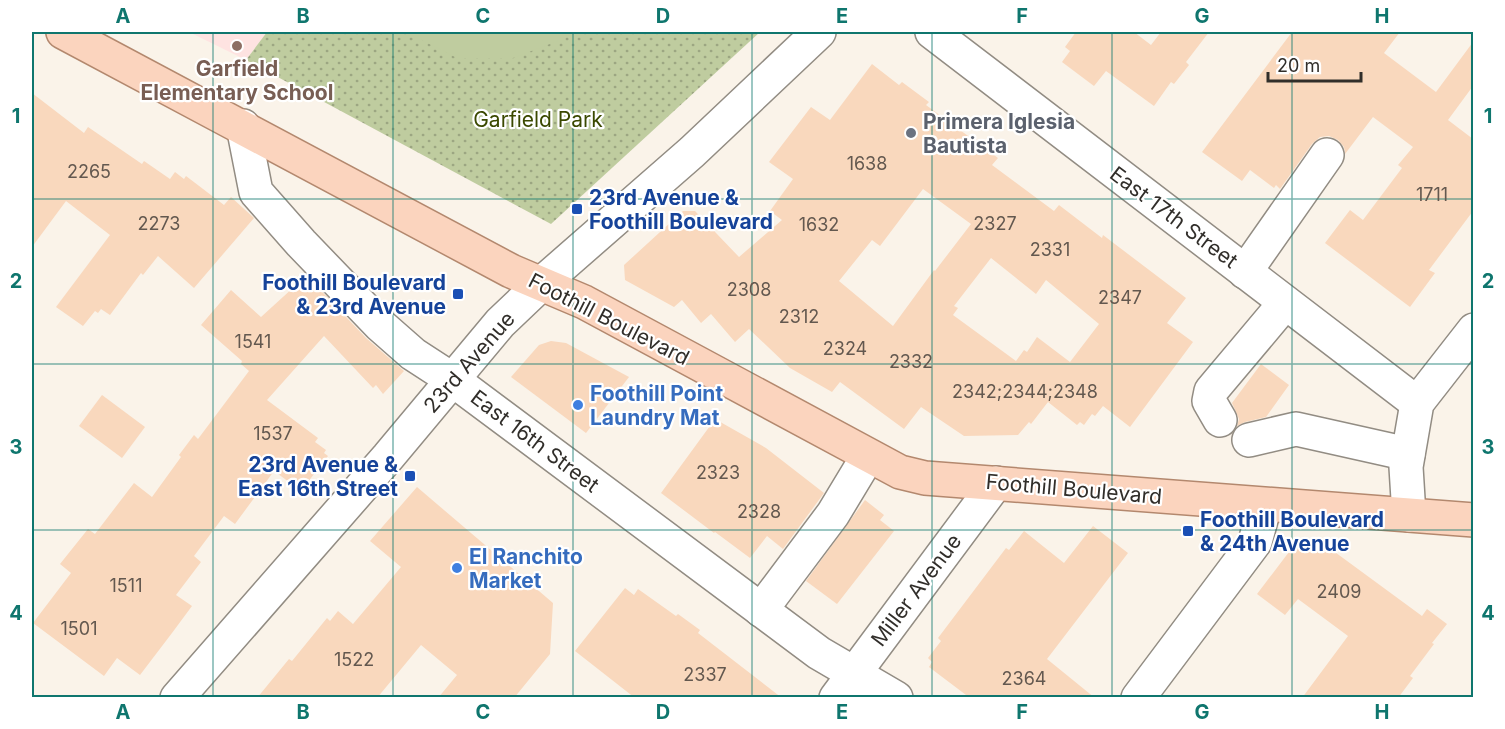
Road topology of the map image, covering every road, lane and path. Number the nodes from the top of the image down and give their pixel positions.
1 (63, 32) edge
2 (819, 32) edge
3 (932, 32) edge
4 (243, 126) junction
5 (1327, 155) dead end
6 (1245, 272) junction
7 (541, 284) junction
8 (1285, 303) junction
9 (1473, 330) edge
10 (453, 380) junction
11 (1416, 403) junction
12 (1220, 420) dead end
13 (1249, 440) dead end
14 (1408, 454) junction
15 (868, 456) junction
16 (996, 483) junction
17 (1265, 505) junction
18 (1409, 515) junction
19 (1473, 520) edge
20 (761, 610) junction
21 (844, 685) edge
22 (177, 698) edge
23 (896, 698) edge
24 (1138, 698) edge

1 - 4 main road, Foothill Boulevard
2 - 7 street, 23rd Avenue
3 - 6 street, East 17th Street
4 - 7 main road, Foothill Boulevard
4 - 10 street, East 16th Street
5 - 6 street
6 - 8 street, East 17th Street
7 - 10 street, 23rd Avenue
7 - 15 main road, Foothill Boulevard
8 - 11 street, East 17th Street
8 - 12 street
9 - 11 street
10 - 20 street, East 16th Street
10 - 22 street, 23rd Avenue
11 - 14 street
13 - 14 street
14 - 18 street
15 - 16 main road, Foothill Boulevard
15 - 20 street
16 - 17 main road, Foothill Boulevard
16 - 21 street, Miller Avenue
17 - 18 main road, Foothill Boulevard
17 - 24 street
18 - 19 main road, Foothill Boulevard
20 - 21 street, East 16th Street
21 - 23 street, East 16th Street

